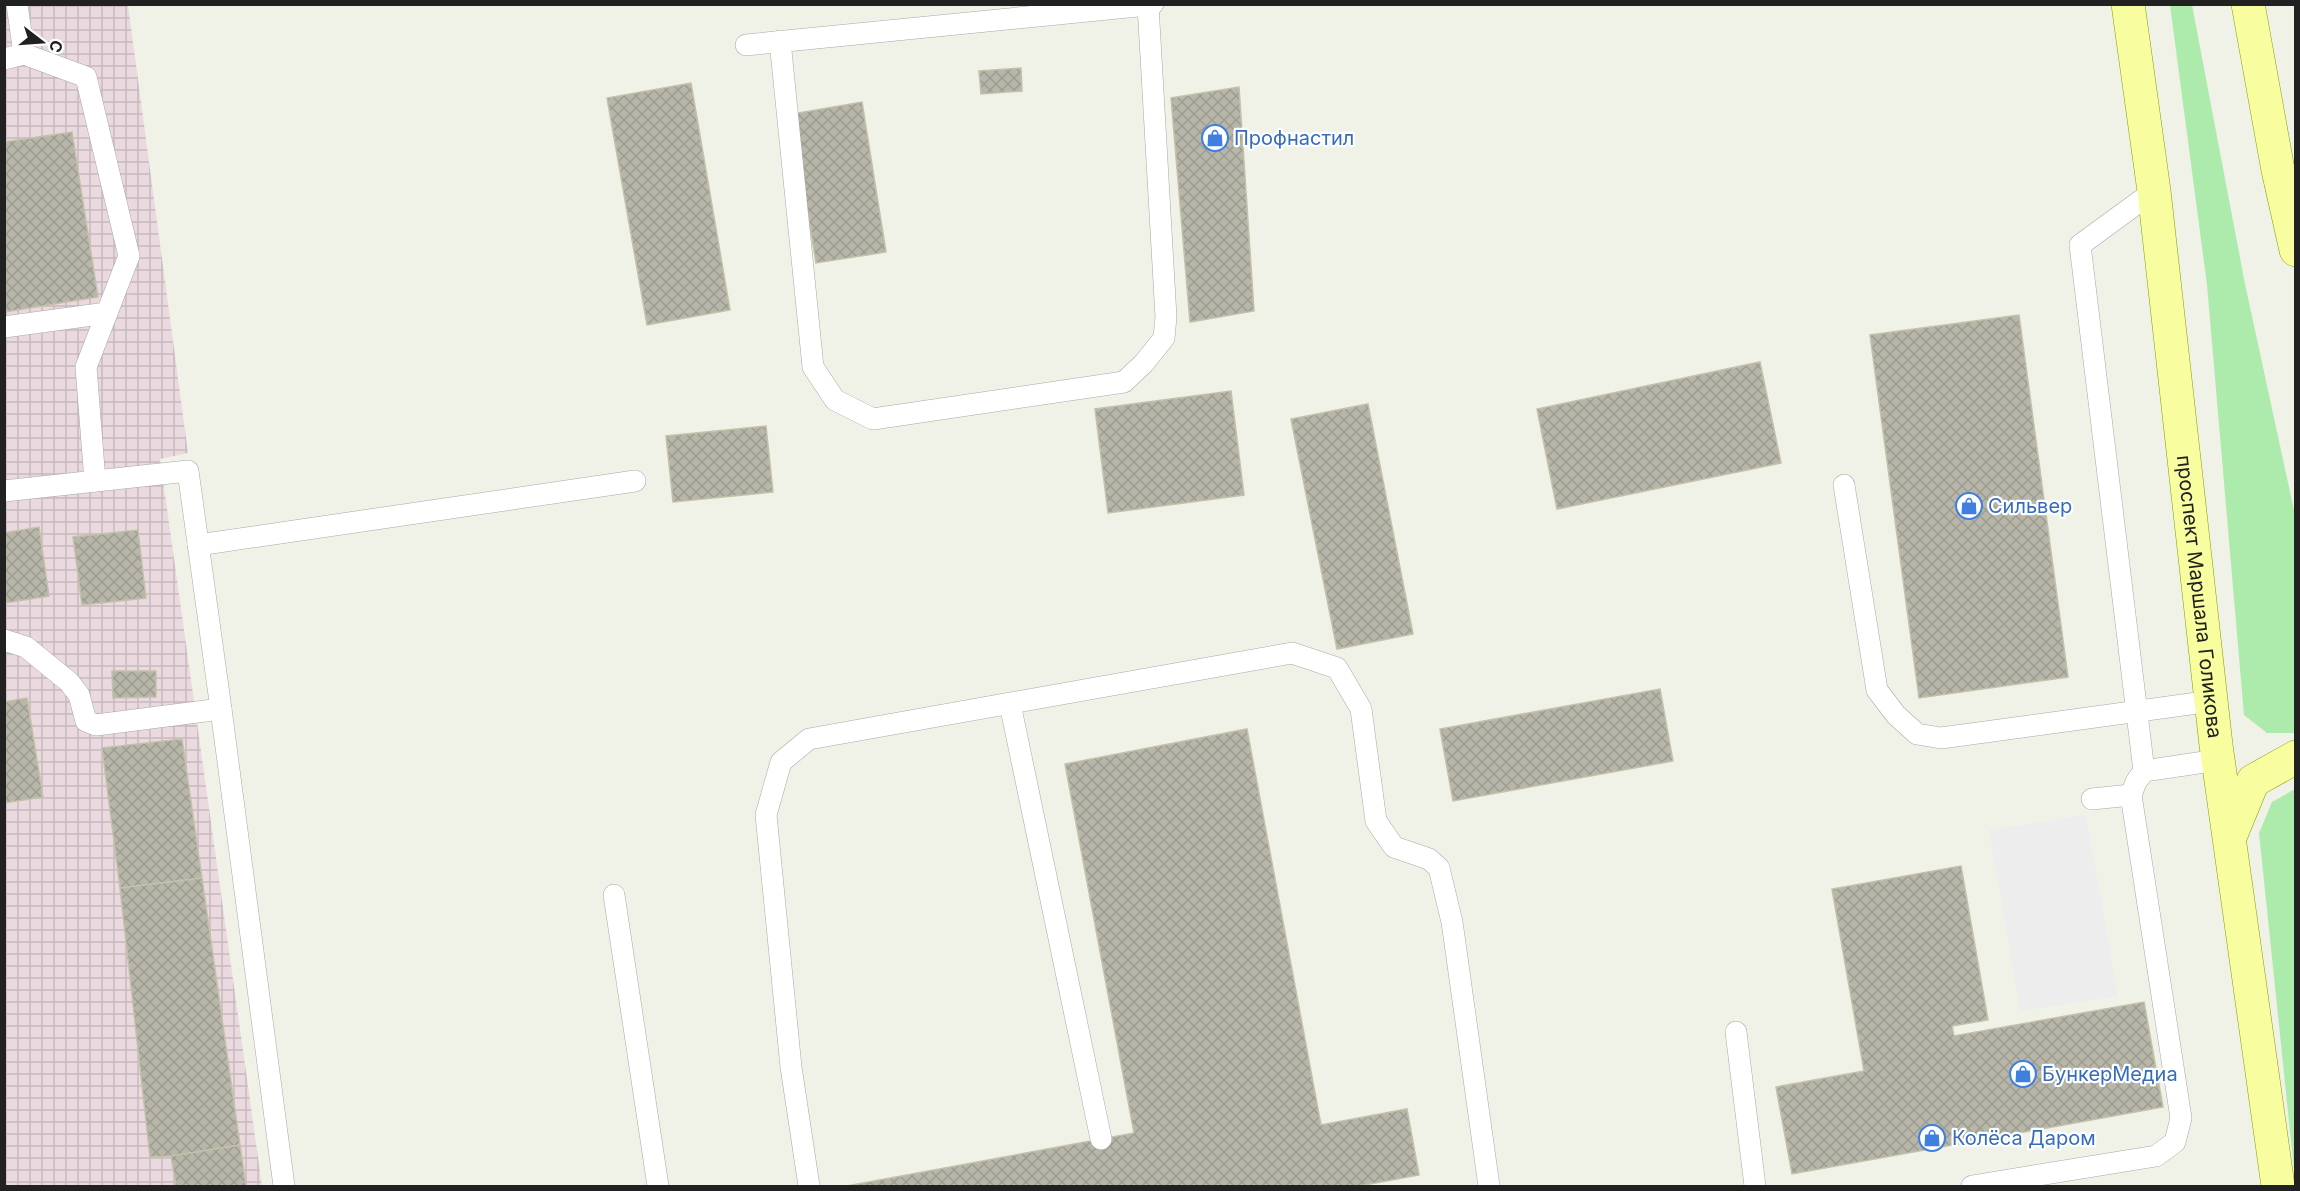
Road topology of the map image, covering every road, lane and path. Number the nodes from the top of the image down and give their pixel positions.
1 (17, 4) edge
2 (1153, 4) edge
3 (2128, 4) edge
4 (2248, 4) edge
5 (1148, 5) edge
6 (780, 41) junction
7 (746, 45) dead end
8 (14, 57) edge
9 (2154, 191) junction
10 (2295, 250) edge
11 (107, 313) junction
12 (4, 327) edge
13 (95, 481) junction
14 (635, 481) dead end
15 (1844, 485) dead end
16 (4, 491) edge
17 (198, 544) junction
18 (4, 640) edge
19 (2212, 701) junction
20 (1010, 704) junction
21 (221, 709) junction
22 (2137, 711) junction
23 (2295, 758) edge
24 (2218, 760) junction
25 (2144, 771) junction
26 (2131, 795) junction
27 (2092, 799) dead end
28 (2230, 839) junction
29 (614, 895) dead end
30 (1736, 1032) dead end
31 (1101, 1139) dead end
32 (284, 1186) edge
33 (658, 1186) edge
34 (809, 1186) edge
35 (1490, 1186) edge
36 (1755, 1186) edge
37 (1972, 1186) edge
38 (2278, 1186) edge

1 - 8 lane
2 - 5 lane
3 - 9 main road, проспект Маршала Голикова
4 - 10 main road
5 - 6 lane
5 - 6 lane
6 - 7 lane
8 - 11 lane
9 - 19 main road, проспект Маршала Голикова
9 - 22 lane
11 - 12 lane
11 - 13 lane
13 - 16 lane
13 - 17 lane
14 - 17 lane
15 - 22 lane
17 - 21 lane
18 - 21 lane
19 - 22 lane
19 - 24 main road, проспект Маршала Голикова
20 - 31 lane
20 - 34 lane
20 - 35 lane
21 - 32 lane
22 - 25 lane
23 - 28 main road
24 - 25 lane
24 - 28 main road, проспект Маршала Голикова
25 - 26 lane
26 - 27 lane
26 - 37 lane
28 - 38 main road, проспект Маршала Голикова
29 - 33 lane
30 - 36 lane

